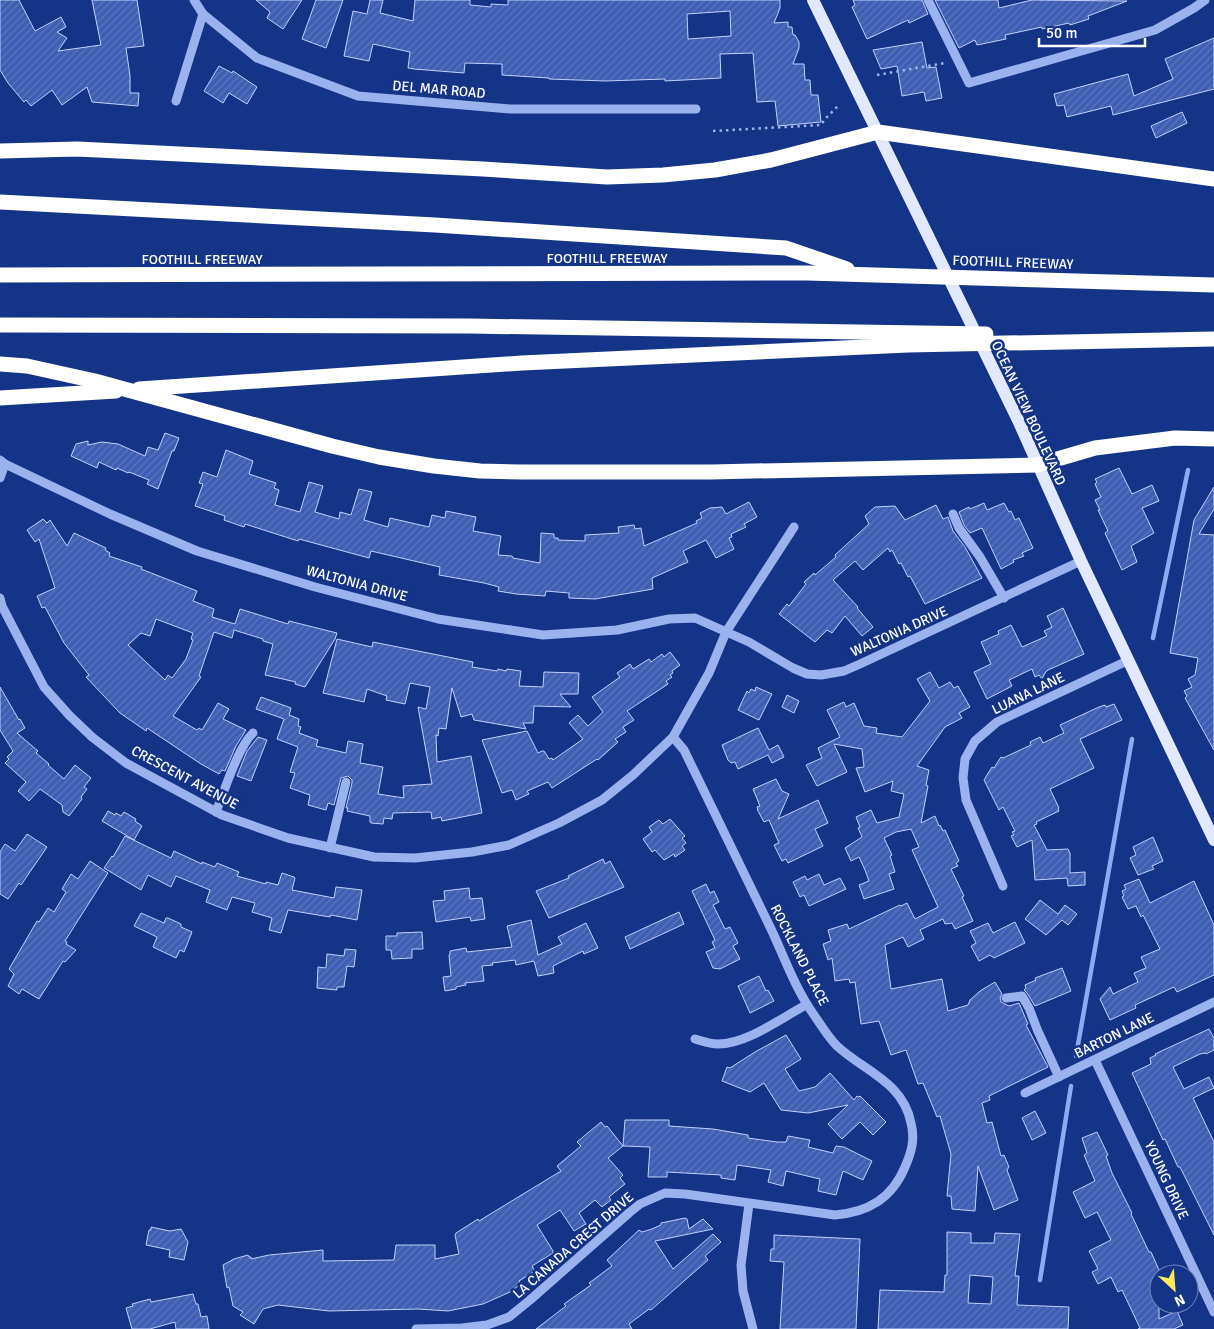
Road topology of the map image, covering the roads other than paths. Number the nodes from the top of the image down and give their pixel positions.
1 (194, 0) edge
2 (813, 0) edge
3 (928, 0) edge
4 (1205, 0) edge
5 (203, 14) junction
6 (176, 101) dead end
7 (696, 109) dead end
8 (878, 132) junction
9 (0, 151) edge
10 (1214, 179) edge
11 (0, 202) edge
12 (860, 274) junction
13 (0, 276) edge
14 (1214, 285) edge
15 (0, 325) edge
16 (1214, 339) edge
17 (0, 364) edge
18 (2, 398) edge
19 (1214, 439) edge
20 (3, 462) edge
21 (1037, 465) junction
22 (0, 478) edge
23 (952, 514) dead end
24 (794, 528) dead end
25 (1081, 561) junction
26 (0, 598) edge
27 (1004, 598) junction
28 (726, 632) junction
29 (1129, 660) junction
30 (253, 733) dead end
31 (673, 737) junction
32 (346, 782) dead end
33 (216, 812) junction
34 (1214, 840) edge
35 (330, 848) junction
36 (1003, 886) dead end
37 (1006, 998) dead end
38 (1214, 1002) edge
39 (806, 1005) junction
40 (695, 1039) dead end
41 (1095, 1060) junction
42 (1059, 1077) junction
43 (1025, 1093) dead end
44 (749, 1204) junction
45 (1214, 1312) edge
46 (416, 1329) edge
47 (754, 1329) edge

1 - 5 street, DEL MAR ROAD
2 - 8 main road, OCEAN VIEW BOULEVARD
3 - 4 street
5 - 6 street
5 - 7 street, DEL MAR ROAD
8 - 9 highway
8 - 10 highway
8 - 21 main road, OCEAN VIEW BOULEVARD
11 - 12 highway
12 - 13 highway, FOOTHILL FREEWAY
12 - 14 highway, FOOTHILL FREEWAY
15 - 16 highway
16 - 18 highway
17 - 21 highway
19 - 21 highway
20 - 22 street
20 - 28 street, WALTONIA DRIVE
21 - 25 main road, OCEAN VIEW BOULEVARD
23 - 27 street
24 - 28 street
25 - 27 street, WALTONIA DRIVE
25 - 29 main road, OCEAN VIEW BOULEVARD
26 - 33 street, CRESCENT AVENUE
27 - 28 street, WALTONIA DRIVE
28 - 31 street, CRESCENT AVENUE
29 - 34 main road, OCEAN VIEW BOULEVARD
29 - 36 street, LUANA LANE
30 - 33 street
31 - 35 street, CRESCENT AVENUE
31 - 39 street, ROCKLAND PLACE
32 - 35 street
33 - 35 street, CRESCENT AVENUE
37 - 42 street
38 - 41 street, BARTON LANE
39 - 40 street
39 - 44 street, ROCKLAND PLACE
41 - 42 street, BARTON LANE
41 - 45 street, YOUNG DRIVE
42 - 43 street, BARTON LANE
44 - 46 street, LA CANADA CREST DRIVE
44 - 47 street

